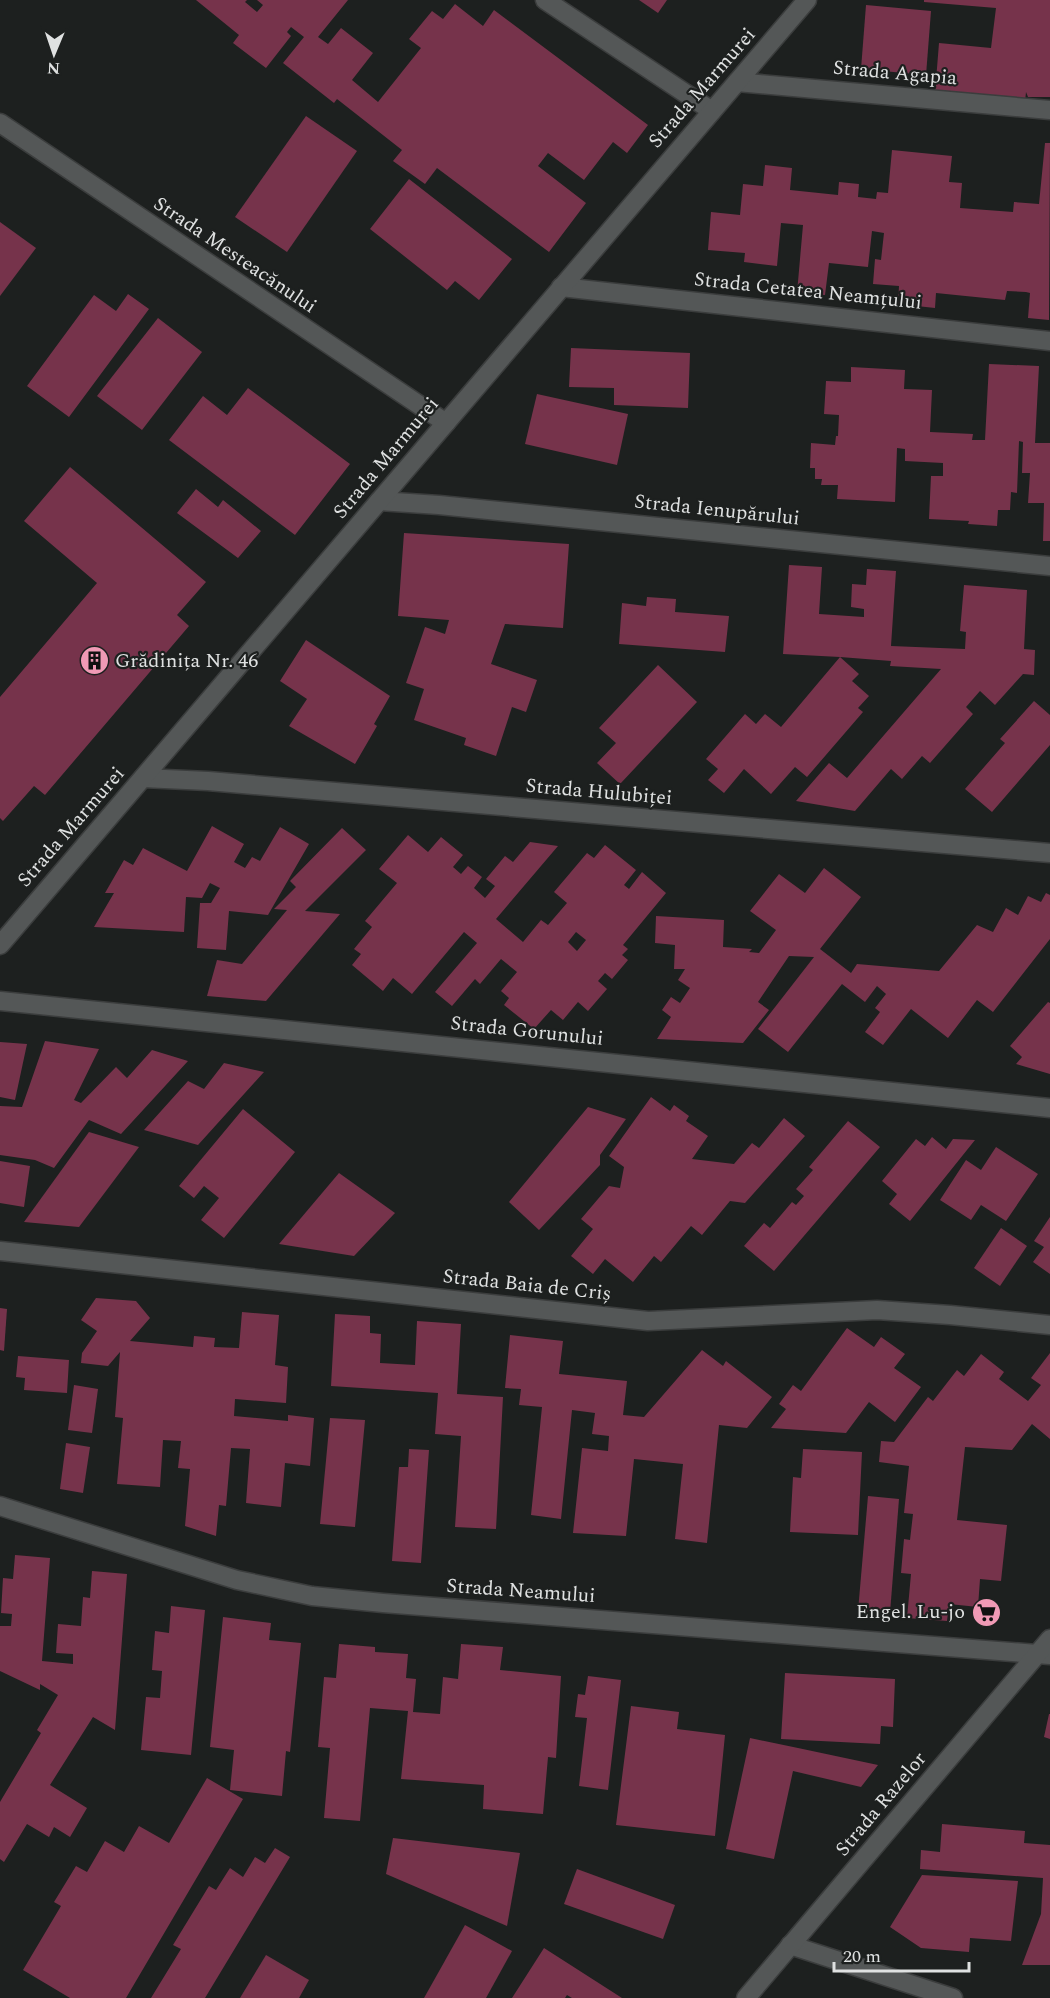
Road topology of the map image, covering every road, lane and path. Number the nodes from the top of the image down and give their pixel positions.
1 (545, 0) edge
2 (807, 0) edge
3 (737, 82) junction
4 (1050, 110) edge
5 (712, 111) junction
6 (0, 123) edge
7 (561, 287) junction
8 (1050, 341) edge
9 (446, 423) junction
10 (379, 501) junction
11 (1050, 566) edge
12 (143, 778) junction
13 (1050, 853) edge
14 (0, 945) edge
15 (0, 1001) edge
16 (1050, 1108) edge
17 (0, 1251) edge
18 (1050, 1325) edge
19 (0, 1506) edge
20 (1050, 1638) edge
21 (1043, 1654) edge
22 (790, 1945) junction
23 (746, 1998) edge
24 (953, 1998) edge

1 - 5 street
2 - 3 street, Strada Marmurei
3 - 4 street, Strada Agapia
3 - 5 street, Strada Marmurei
5 - 7 street, Strada Marmurei
6 - 9 street, Strada Mesteacănului
7 - 8 street, Strada Cetatea Neamțului
7 - 9 street, Strada Marmurei
9 - 10 street, Strada Marmurei
10 - 11 street, Strada Ienupărului
10 - 12 street, Strada Marmurei
12 - 13 street, Strada Hulubiței
12 - 14 street, Strada Marmurei
15 - 16 street, Strada Gorunului
17 - 18 street, Strada Baia de Criș
19 - 21 street, Strada Neamului
20 - 21 street, Strada Razelor
21 - 22 street, Strada Razelor
22 - 23 street, Strada Razelor
22 - 24 street

